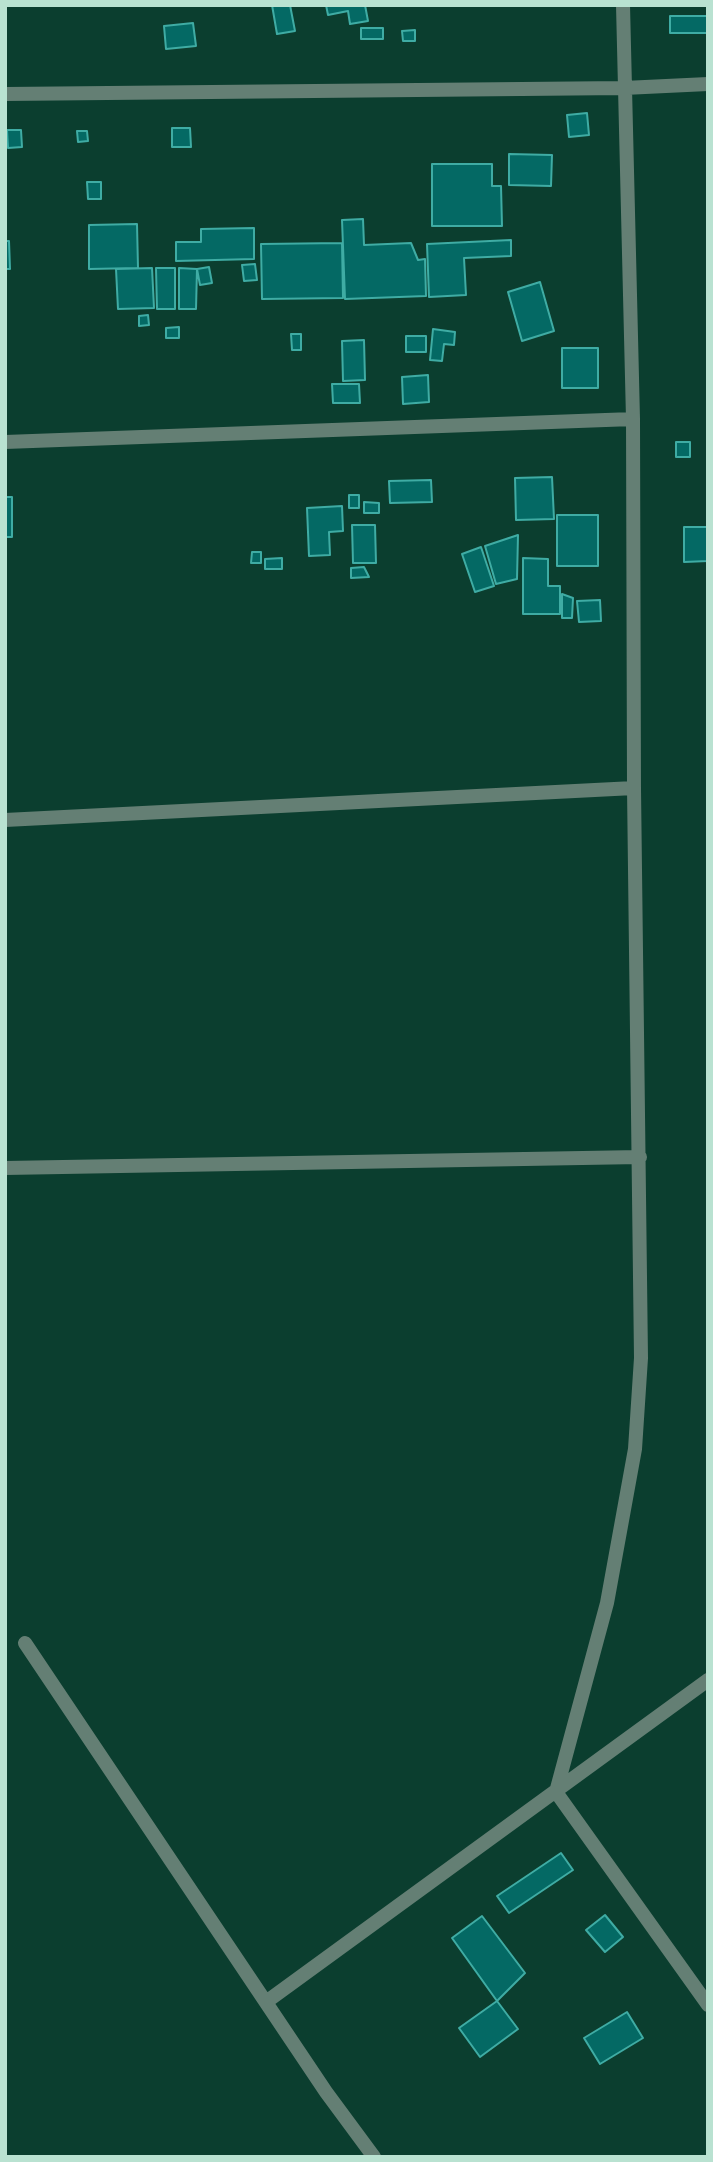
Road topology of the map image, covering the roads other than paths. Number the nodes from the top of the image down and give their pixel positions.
1 (623, 5) edge
2 (708, 84) edge
3 (624, 88) junction
4 (5, 94) edge
5 (634, 419) junction
6 (5, 442) edge
7 (634, 788) junction
8 (5, 820) edge
9 (639, 1157) junction
10 (5, 1168) edge
11 (25, 1643) dead end
12 (708, 1680) edge
13 (556, 1792) junction
14 (266, 2002) junction
15 (708, 2005) edge
16 (374, 2157) edge

1 - 3 street
2 - 3 street
3 - 4 street
3 - 5 street
5 - 6 street
5 - 7 street
7 - 8 street
7 - 9 street
9 - 10 street
9 - 13 street
11 - 14 street
12 - 13 street
13 - 14 street
13 - 15 street
14 - 16 street

